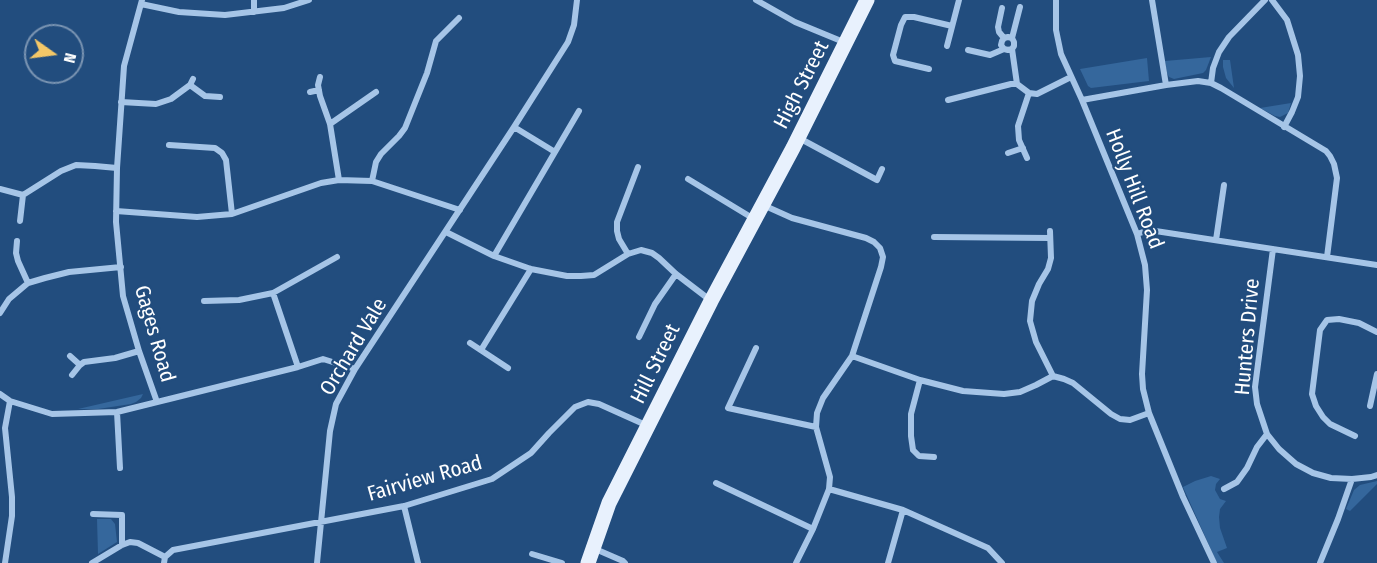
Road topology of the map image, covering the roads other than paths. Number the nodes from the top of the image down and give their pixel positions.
1 (254, 0) edge
2 (309, 0) edge
3 (577, 0) edge
4 (756, 0) edge
5 (867, 0) edge
6 (959, 0) edge
7 (1056, 0) edge
8 (1152, 0) edge
9 (1265, 0) edge
10 (1272, 0) edge
11 (142, 2) edge
12 (1020, 7) dead end
13 (1002, 8) dead end
14 (254, 12) junction
15 (459, 18) dead end
16 (952, 27) junction
17 (1004, 38) junction
18 (1012, 38) junction
19 (846, 44) junction
20 (947, 46) dead end
21 (1004, 49) junction
22 (1012, 49) junction
23 (968, 50) dead end
24 (929, 69) dead end
25 (320, 78) dead end
26 (1071, 78) junction
27 (1211, 83) junction
28 (1017, 84) junction
29 (1166, 85) junction
30 (319, 90) junction
31 (310, 92) dead end
32 (376, 92) dead end
33 (1029, 93) junction
34 (220, 97) dead end
35 (948, 100) dead end
36 (1082, 100) junction
37 (121, 102) junction
38 (579, 111) dead end
39 (330, 124) junction
40 (514, 127) junction
41 (1284, 127) junction
42 (798, 138) junction
43 (169, 145) dead end
44 (1023, 148) junction
45 (555, 152) junction
46 (1008, 153) dead end
47 (1027, 158) dead end
48 (638, 167) dead end
49 (117, 168) junction
50 (882, 169) dead end
51 (688, 179) dead end
52 (339, 180) junction
53 (372, 181) junction
54 (1224, 185) dead end
55 (772, 188) joint
56 (0, 189) edge
57 (23, 195) junction
58 (762, 205) junction
59 (460, 210) junction
60 (116, 211) junction
61 (232, 213) junction
62 (754, 220) junction
63 (20, 221) dead end
64 (446, 232) junction
65 (1137, 234) junction
66 (934, 237) dead end
67 (1216, 240) junction
68 (17, 241) dead end
69 (1273, 249) junction
70 (628, 254) junction
71 (494, 256) junction
72 (337, 257) dead end
73 (1327, 257) junction
74 (1377, 265) edge
75 (121, 267) junction
76 (531, 268) junction
77 (676, 274) junction
78 (28, 283) junction
79 (273, 293) junction
80 (204, 301) dead end
81 (711, 301) junction
82 (0, 313) edge
83 (1377, 332) edge
84 (639, 337) dead end
85 (470, 343) dead end
86 (756, 348) dead end
87 (481, 350) junction
88 (139, 351) junction
89 (70, 356) dead end
90 (852, 357) junction
91 (80, 365) junction
92 (298, 367) junction
93 (508, 368) dead end
94 (355, 369) junction
95 (1377, 374) edge
96 (72, 375) dead end
97 (1053, 376) junction
98 (920, 380) junction
99 (0, 394) edge
100 (10, 400) junction
101 (157, 402) junction
102 (1370, 406) dead end
103 (117, 412) junction
104 (1149, 413) junction
105 (649, 426) junction
106 (816, 427) junction
107 (1267, 434) junction
108 (1355, 436) dead end
109 (934, 458) dead end
110 (120, 468) dead end
111 (1377, 475) edge
112 (1352, 479) junction
113 (716, 483) dead end
114 (829, 489) junction
115 (1224, 489) dead end
116 (404, 506) junction
117 (903, 510) junction
118 (93, 514) dead end
119 (321, 522) junction
120 (813, 529) junction
121 (122, 545) junction
122 (532, 554) dead end
123 (590, 555) edge
124 (165, 560) edge
125 (5, 563) edge
126 (92, 563) edge
127 (317, 563) edge
128 (418, 563) edge
129 (562, 563) edge
130 (625, 563) edge
131 (796, 563) edge
132 (888, 563) edge
133 (1002, 563) edge
134 (1214, 563) edge
135 (1320, 563) edge

1 - 14 street
2 - 14 street
3 - 40 street, Orchard Vale
4 - 19 street
5 - 19 main road, High Street
6 - 16 street
7 - 26 street, Holly Hill Road
8 - 29 street
9 - 27 street
10 - 41 street
11 - 14 street
11 - 37 street, Gages Road
12 - 18 street
13 - 17 street
15 - 53 street
16 - 20 street
16 - 24 street
17 - 18 street
17 - 21 street
18 - 22 street
19 - 42 main road, High Street
21 - 22 street
21 - 23 street
22 - 28 street
25 - 30 street
26 - 33 street
26 - 36 street, Holly Hill Road
27 - 29 street
27 - 41 street
28 - 33 street
28 - 35 street
29 - 36 street
30 - 31 street
30 - 39 street
32 - 39 street
33 - 44 street
34 - 37 street
36 - 65 street, Holly Hill Road
37 - 49 street, Gages Road
38 - 45 street
39 - 52 street
40 - 45 street
40 - 59 street, Orchard Vale
41 - 73 street
42 - 50 street
42 - 55 main road, High Street
43 - 61 street
44 - 46 street
44 - 47 street
45 - 71 street
48 - 70 street
49 - 57 street
49 - 60 street, Gages Road
51 - 62 street
52 - 53 street
52 - 61 street
53 - 59 street
54 - 67 street
55 - 58 main road, Hill Street
56 - 57 street
57 - 63 street
58 - 62 main road, Hill Street
58 - 90 street
59 - 64 street, Orchard Vale
60 - 61 street
60 - 75 street, Gages Road
62 - 81 main road, Hill Street
64 - 71 street
64 - 94 street, Orchard Vale
65 - 67 street
65 - 104 street, Holly Hill Road
66 - 97 street
67 - 69 street
68 - 78 street
69 - 73 street
69 - 107 street, Hunters Drive
70 - 76 street
70 - 77 street
71 - 76 street
72 - 79 street
73 - 74 street
75 - 78 street
75 - 88 street, Gages Road
76 - 87 street
77 - 81 street
77 - 84 street
78 - 82 street
79 - 80 street
79 - 92 street
81 - 105 main road, Hill Street
83 - 108 street
85 - 87 street
86 - 106 street
87 - 93 street
88 - 91 street
88 - 101 street, Gages Road
89 - 91 street
90 - 98 street
90 - 106 street
91 - 96 street
92 - 94 street, Gages Road
92 - 101 street, Gages Road
94 - 119 street, Orchard Vale
95 - 102 street
97 - 98 street
97 - 104 street
98 - 109 street
99 - 100 street
100 - 103 street
100 - 125 street
101 - 103 street
103 - 110 street
104 - 134 street, Holly Hill Road
105 - 116 street, Fairview Road
105 - 123 main road, Hill Street
106 - 114 street
107 - 112 street, Hunters Drive
107 - 115 street
111 - 112 street, Hunters Drive
112 - 135 street
113 - 120 street
114 - 117 street
114 - 120 street
116 - 119 street, Fairview Road
116 - 128 street
117 - 132 street
117 - 133 street
118 - 121 street
119 - 124 street, Fairview Road
119 - 127 street, Orchard Vale
120 - 131 street
121 - 124 street
121 - 126 street
122 - 129 street
123 - 130 street

